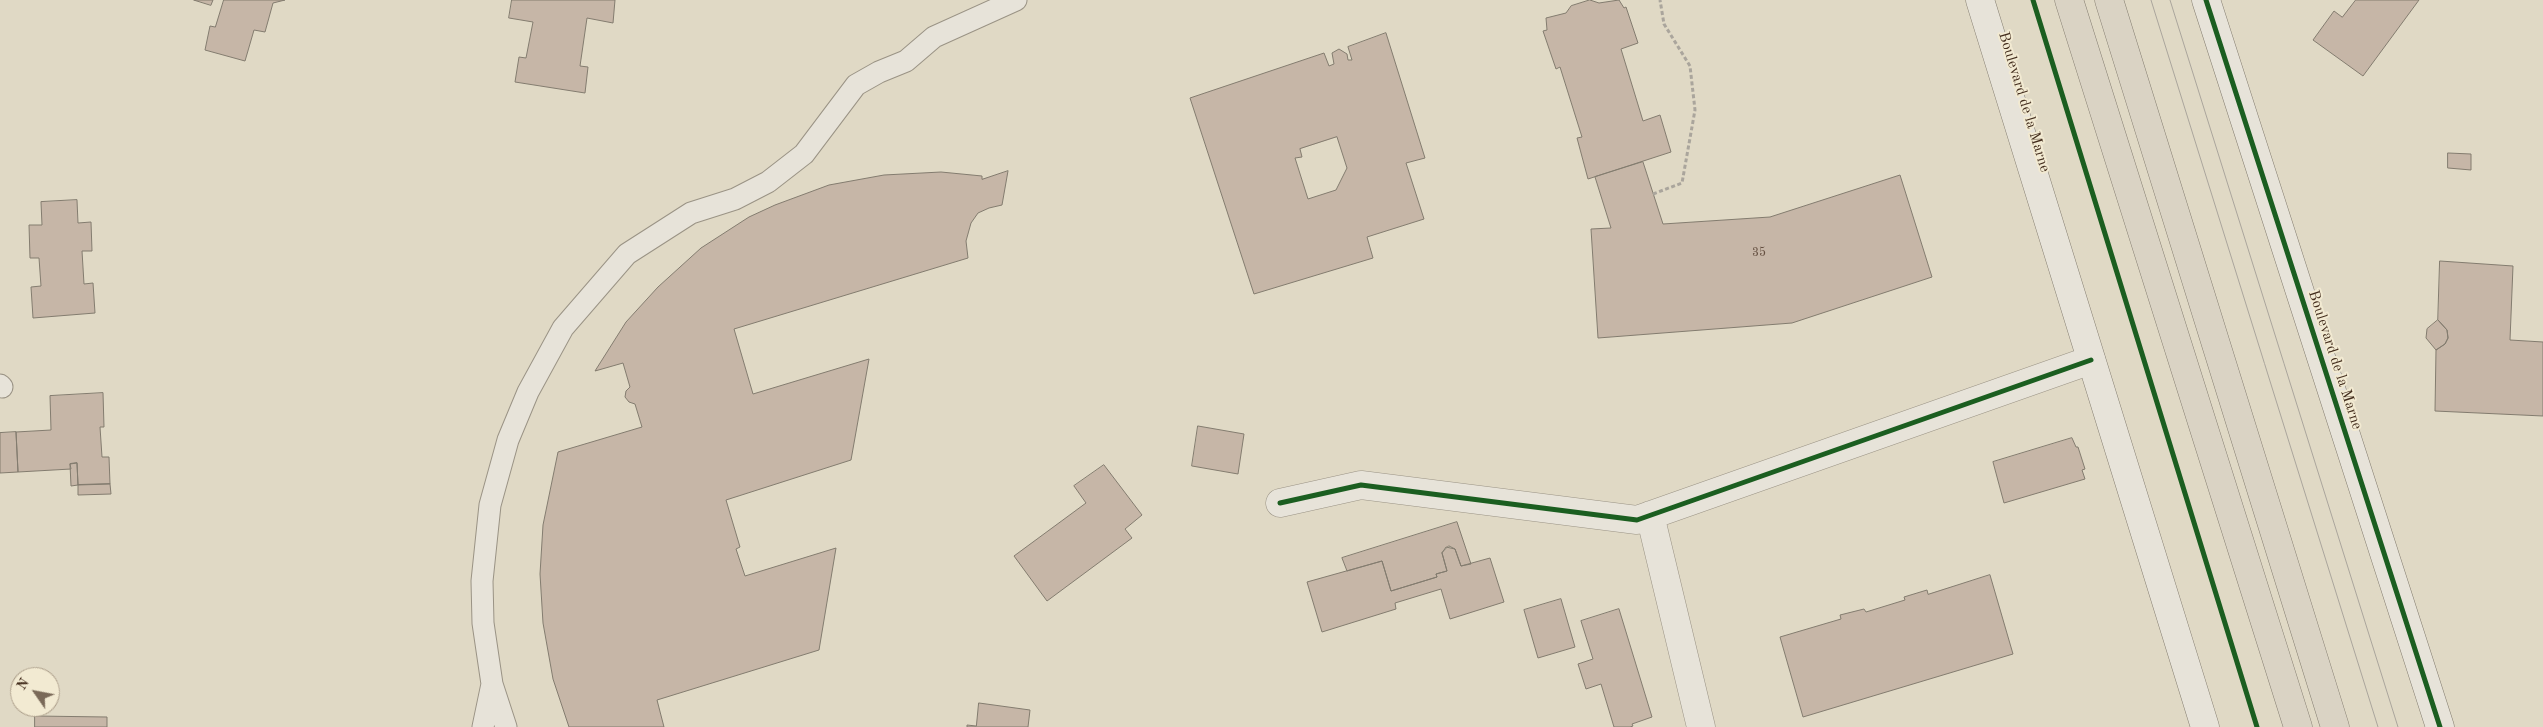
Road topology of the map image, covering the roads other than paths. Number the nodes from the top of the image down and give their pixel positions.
1 (1016, 0) edge
2 (1980, 0) edge
3 (2069, 0) edge
4 (2109, 0) edge
5 (2206, 0) edge
6 (2091, 360) junction
7 (1280, 503) dead end
8 (1650, 515) junction
9 (492, 684) junction
10 (483, 727) edge
11 (506, 727) edge
12 (1701, 727) edge
13 (2205, 727) edge
14 (2298, 727) edge
15 (2335, 727) edge
16 (2440, 727) edge

1 - 9 lane
2 - 6 street, Boulevard de la Marne
3 - 14 main road
4 - 15 main road
5 - 16 street, Boulevard de la Marne
6 - 8 street
6 - 13 street, Boulevard de la Marne
7 - 8 street
8 - 12 street
9 - 10 lane
9 - 11 lane

